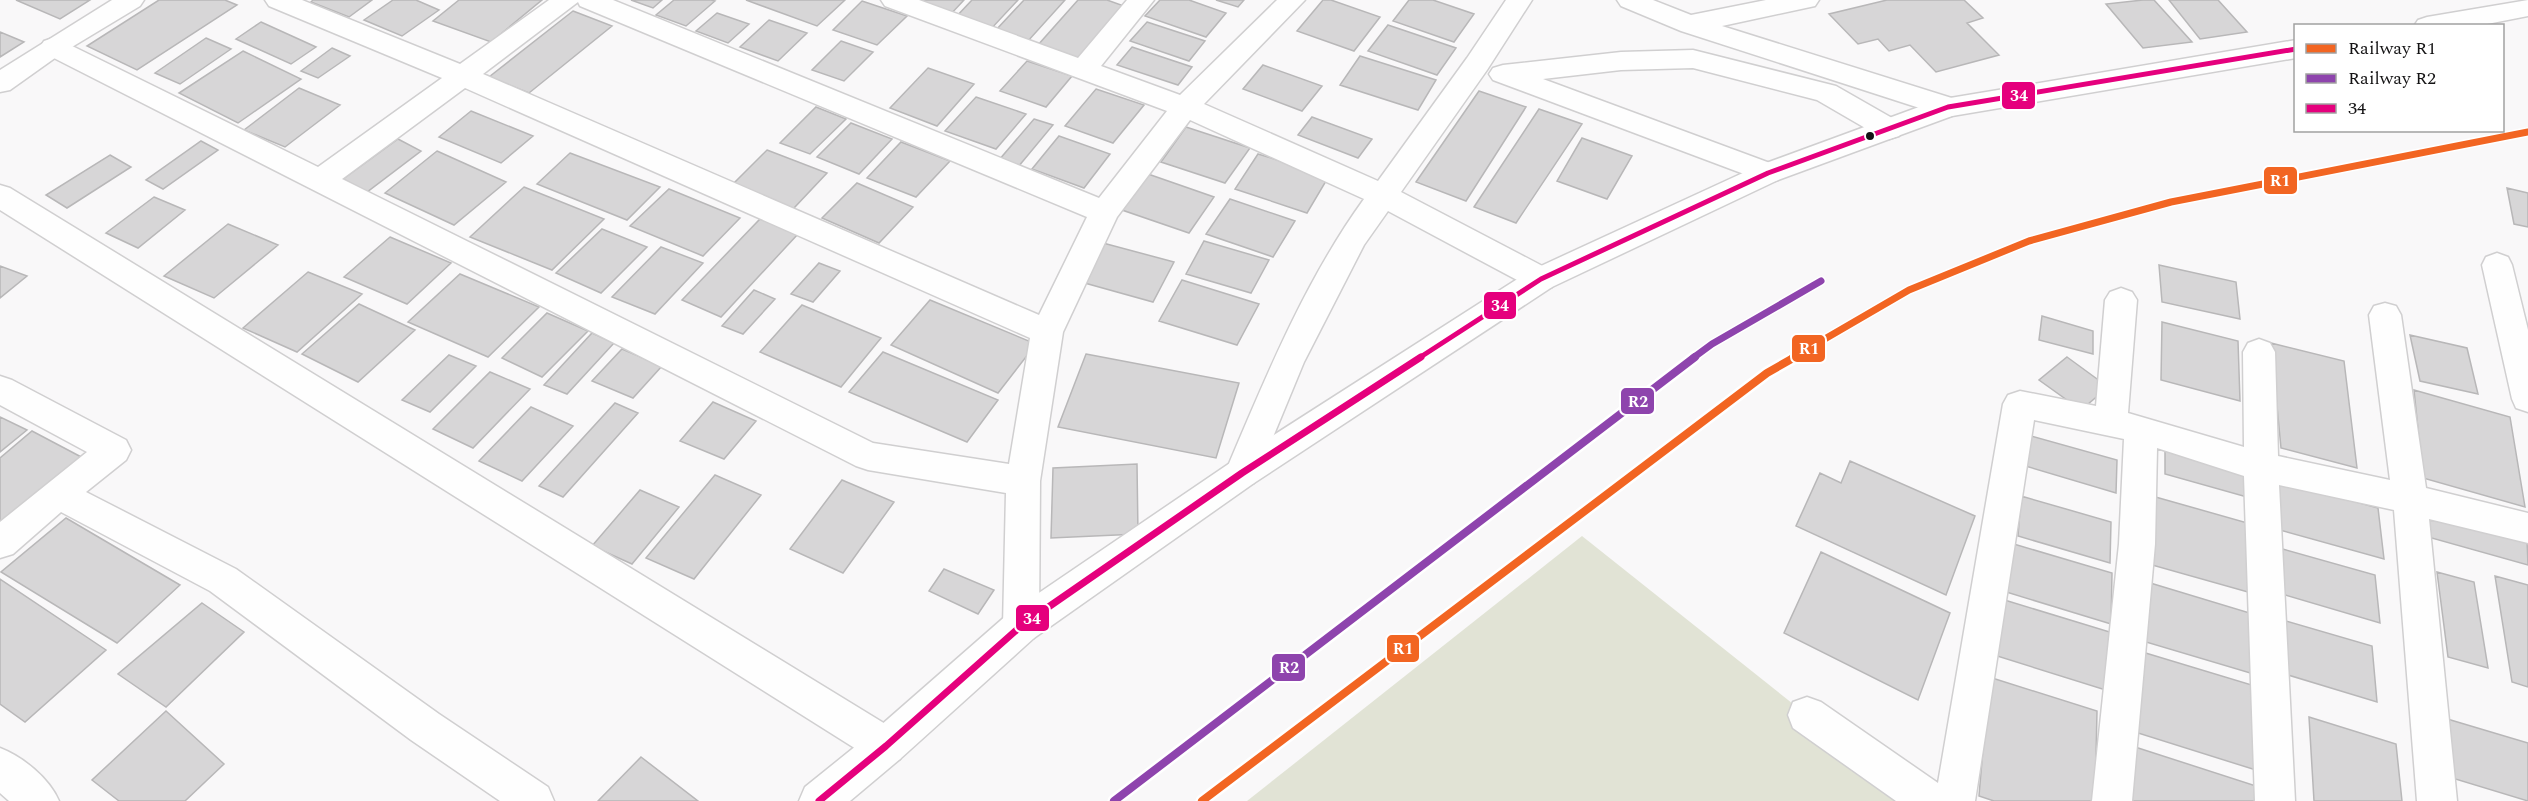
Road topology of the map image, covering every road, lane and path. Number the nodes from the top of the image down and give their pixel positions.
1 (131, 0) edge
2 (278, 0) edge
3 (566, 0) edge
4 (589, 0) edge
5 (894, 0) edge
6 (1141, 0) edge
7 (1292, 0) edge
8 (1519, 0) edge
9 (1630, 0) edge
10 (1806, 0) edge
11 (2528, 8) edge
12 (2438, 24) edge
13 (1690, 25) junction
14 (53, 47) junction
15 (2294, 49) edge
16 (1084, 69) junction
17 (1490, 69) junction
18 (463, 76) junction
19 (0, 83) edge
20 (1185, 107) junction
21 (1948, 107) junction
22 (1889, 129) junction
23 (1768, 174) junction
24 (321, 180) junction
25 (1382, 195) junction
26 (0, 196) edge
27 (1104, 212) junction
28 (2497, 265) dead end
29 (1541, 279) junction
30 (2121, 300) dead end
31 (2385, 315) dead end
32 (1047, 332) junction
33 (2259, 351) dead end
34 (0, 389) edge
35 (2528, 399) edge
36 (2126, 426) junction
37 (2261, 467) junction
38 (1242, 473) junction
39 (1023, 481) junction
40 (58, 494) junction
41 (2410, 499) junction
42 (2528, 528) edge
43 (0, 543) edge
44 (1021, 626) junction
45 (1807, 715) dead end
46 (886, 746) junction
47 (0, 766) edge
48 (39, 801) edge
49 (534, 801) edge
50 (819, 801) edge
51 (1930, 801) edge
52 (1955, 801) edge
53 (2112, 801) edge
54 (2275, 801) edge
55 (2437, 801) edge

1 - 14 street
2 - 18 street
3 - 18 street
4 - 27 street
5 - 16 street
6 - 16 street
7 - 20 street
8 - 17 street
9 - 13 street
10 - 13 street
11 - 12 street
13 - 21 street
14 - 19 street
14 - 24 street
15 - 21 street
16 - 20 street
17 - 22 street
17 - 23 street
17 - 25 street
18 - 24 street
18 - 32 street
20 - 25 street
20 - 27 street
21 - 22 street
22 - 23 street
23 - 29 street
24 - 39 street
25 - 29 street
25 - 38 street
26 - 46 street
27 - 32 street
28 - 35 street
29 - 38 street
30 - 36 street
31 - 41 street
32 - 39 street
33 - 37 street
34 - 40 street
36 - 37 street
36 - 52 street
36 - 53 street
37 - 41 street
37 - 54 street
38 - 44 street
39 - 44 street
40 - 43 street
40 - 49 street
41 - 42 street
41 - 55 street
44 - 46 street
45 - 51 street
46 - 50 street
47 - 48 street

